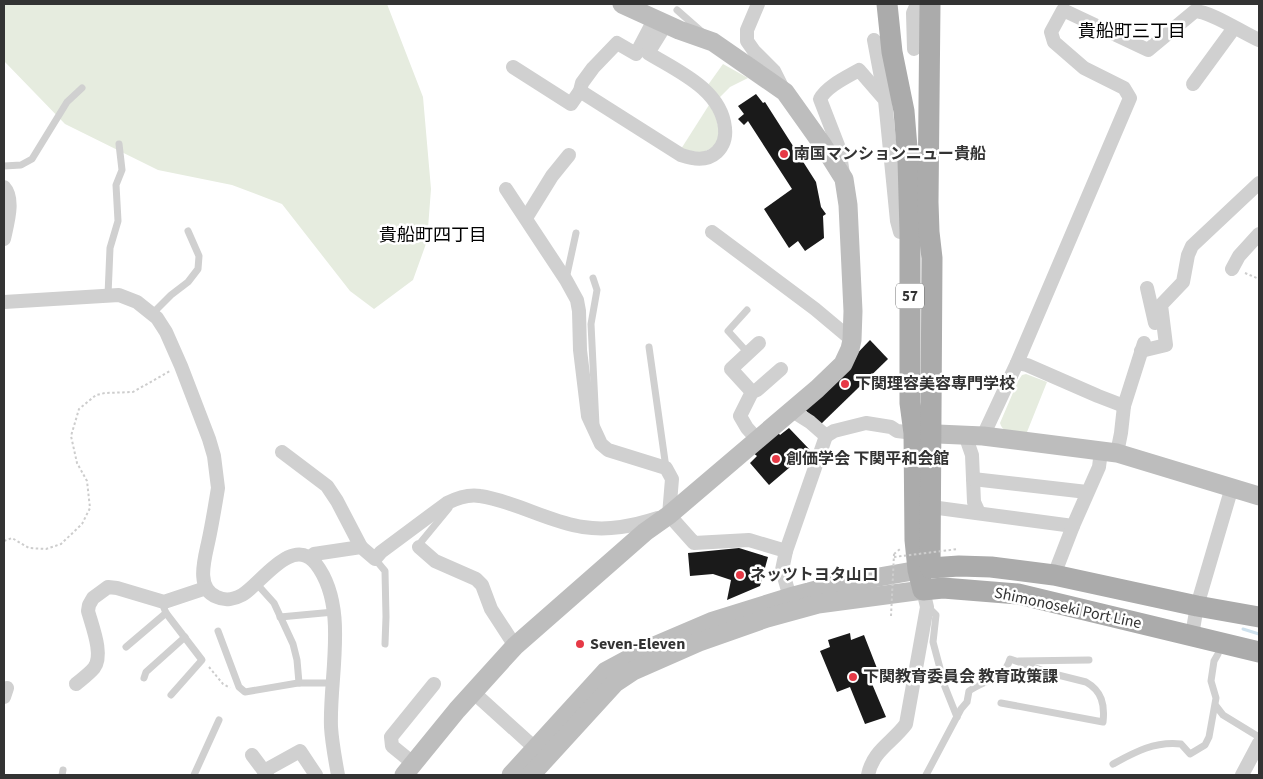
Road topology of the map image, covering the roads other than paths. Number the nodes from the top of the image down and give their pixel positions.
1 (622, 4) edge
2 (758, 4) edge
3 (887, 4) edge
4 (917, 4) edge
5 (930, 4) edge
6 (666, 18) junction
7 (1234, 28) junction
8 (874, 40) dead end
9 (1259, 40) edge
10 (921, 48) junction
11 (892, 52) junction
12 (513, 67) dead end
13 (1193, 84) dead end
14 (82, 88) dead end
15 (580, 91) junction
16 (785, 92) junction
17 (885, 100) junction
18 (119, 144) dead end
19 (569, 155) dead end
20 (4, 166) edge
21 (844, 179) junction
22 (1259, 183) edge
23 (4, 187) edge
24 (506, 188) dead end
25 (526, 218) junction
26 (188, 231) dead end
27 (712, 232) dead end
28 (919, 232) junction
29 (576, 233) dead end
30 (1259, 234) edge
31 (4, 238) edge
32 (1232, 269) road end
33 (593, 278) dead end
34 (566, 280) junction
35 (1147, 288) dead end
36 (108, 295) junction
37 (4, 301) edge
38 (747, 310) dead end
39 (152, 314) junction
40 (852, 340) junction
41 (759, 342) dead end
42 (649, 347) dead end
43 (1141, 351) junction
44 (748, 353) junction
45 (1016, 363) junction
46 (781, 369) dead end
47 (752, 392) junction
48 (1124, 406) junction
49 (791, 410) junction
50 (922, 433) junction
51 (596, 435) junction
52 (826, 436) junction
53 (974, 436) junction
54 (757, 439) junction
55 (282, 452) dead end
56 (1109, 452) junction
57 (666, 468) junction
58 (973, 479) junction
59 (1232, 487) junction
60 (1087, 492) junction
61 (1259, 496) edge
62 (458, 497) junction
63 (931, 507) junction
64 (979, 513) junction
65 (669, 514) junction
66 (1073, 526) junction
67 (361, 547) junction
68 (419, 547) joint
69 (786, 551) junction
70 (310, 557) junction
71 (376, 559) junction
72 (1054, 575) junction
73 (256, 583) junction
74 (924, 584) junction
75 (206, 588) junction
76 (792, 604) junction
77 (1197, 606) junction
78 (165, 607) junction
79 (334, 612) junction
80 (280, 617) junction
81 (1259, 617) edge
82 (218, 630) dead end
83 (1192, 635) junction
84 (185, 637) junction
85 (385, 644) dead end
86 (515, 646) junction
87 (126, 647) dead end
88 (1259, 652) edge
89 (1218, 654) dead end
90 (1089, 660) dead end
91 (1017, 661) junction
92 (144, 678) dead end
93 (299, 683) junction
94 (332, 683) junction
95 (76, 684) dead end
96 (434, 684) dead end
97 (473, 692) junction
98 (171, 695) dead end
99 (1000, 703) dead end
100 (1216, 706) junction
101 (957, 717) junction
102 (219, 720) dead end
103 (1259, 737) edge
104 (1259, 743) edge
105 (536, 749) junction
106 (252, 755) dead end
107 (1113, 764) dead end
108 (409, 770) edge
109 (266, 773) edge
110 (194, 775) edge
111 (316, 775) edge
112 (338, 775) edge
113 (511, 775) edge
114 (531, 775) edge
115 (868, 775) edge
116 (926, 775) edge
117 (1242, 775) edge

1 - 6 street
2 - 16 street
3 - 11 main road, 57
4 - 10 street
5 - 10 main road, 57
6 - 15 street
6 - 15 street
6 - 16 street
7 - 9 street
7 - 13 street
7 - 45 street
8 - 17 street
10 - 11 street
10 - 28 main road, 57
11 - 28 main road, 57
12 - 15 street
14 - 20 lane
16 - 21 street
17 - 21 street
17 - 28 street
18 - 36 lane
19 - 25 street
21 - 40 street
22 - 43 street
23 - 31 street
24 - 25 street
25 - 34 street
26 - 39 lane
27 - 40 street
28 - 50 main road, 57
29 - 34 lane
30 - 32 street
33 - 51 lane
34 - 51 street
35 - 43 street
36 - 37 street
36 - 39 street
38 - 44 lane
39 - 75 street
40 - 49 street
41 - 44 street
42 - 57 lane
43 - 48 street
44 - 47 street
45 - 48 street
45 - 53 street
46 - 47 street
47 - 54 street
48 - 56 street
49 - 52 street
49 - 54 street
50 - 52 street
50 - 53 street
50 - 63 main road, 57
50 - 74 main road, 57
51 - 57 street
52 - 69 street
53 - 56 street
53 - 58 street
54 - 65 street
55 - 67 street
56 - 59 street
56 - 60 street
57 - 65 street
58 - 60 street
58 - 64 street
59 - 61 street
59 - 77 street
60 - 66 street
62 - 65 street
62 - 68 lane
62 - 71 street
63 - 64 street
63 - 74 main road, 57
64 - 66 street
65 - 69 street
65 - 86 street
66 - 72 street
67 - 70 street
67 - 71 street
68 - 86 street
69 - 76 street
70 - 73 street
70 - 79 street
71 - 85 lane
72 - 74 main road, Shimonoseki Port Line
72 - 77 main road, Shimonoseki Port Line
73 - 75 street
73 - 80 lane
74 - 76 street
74 - 83 main road, Shimonoseki Port Line
74 - 101 lane
74 - 115 street
75 - 78 street
76 - 105 street
76 - 114 street
77 - 81 main road, Shimonoseki Port Line
77 - 83 street
78 - 84 lane
78 - 87 lane
78 - 95 street
79 - 80 lane
79 - 94 street
80 - 93 lane
82 - 93 lane
83 - 88 main road, Shimonoseki Port Line
84 - 92 lane
84 - 98 lane
86 - 97 street
89 - 100 lane
90 - 91 lane
91 - 99 lane
91 - 101 lane
93 - 94 lane
94 - 112 street
96 - 108 street
97 - 105 street
97 - 108 street
100 - 103 lane
100 - 107 lane
101 - 116 lane
102 - 110 lane
104 - 117 street
105 - 113 street
106 - 109 street
109 - 111 street

